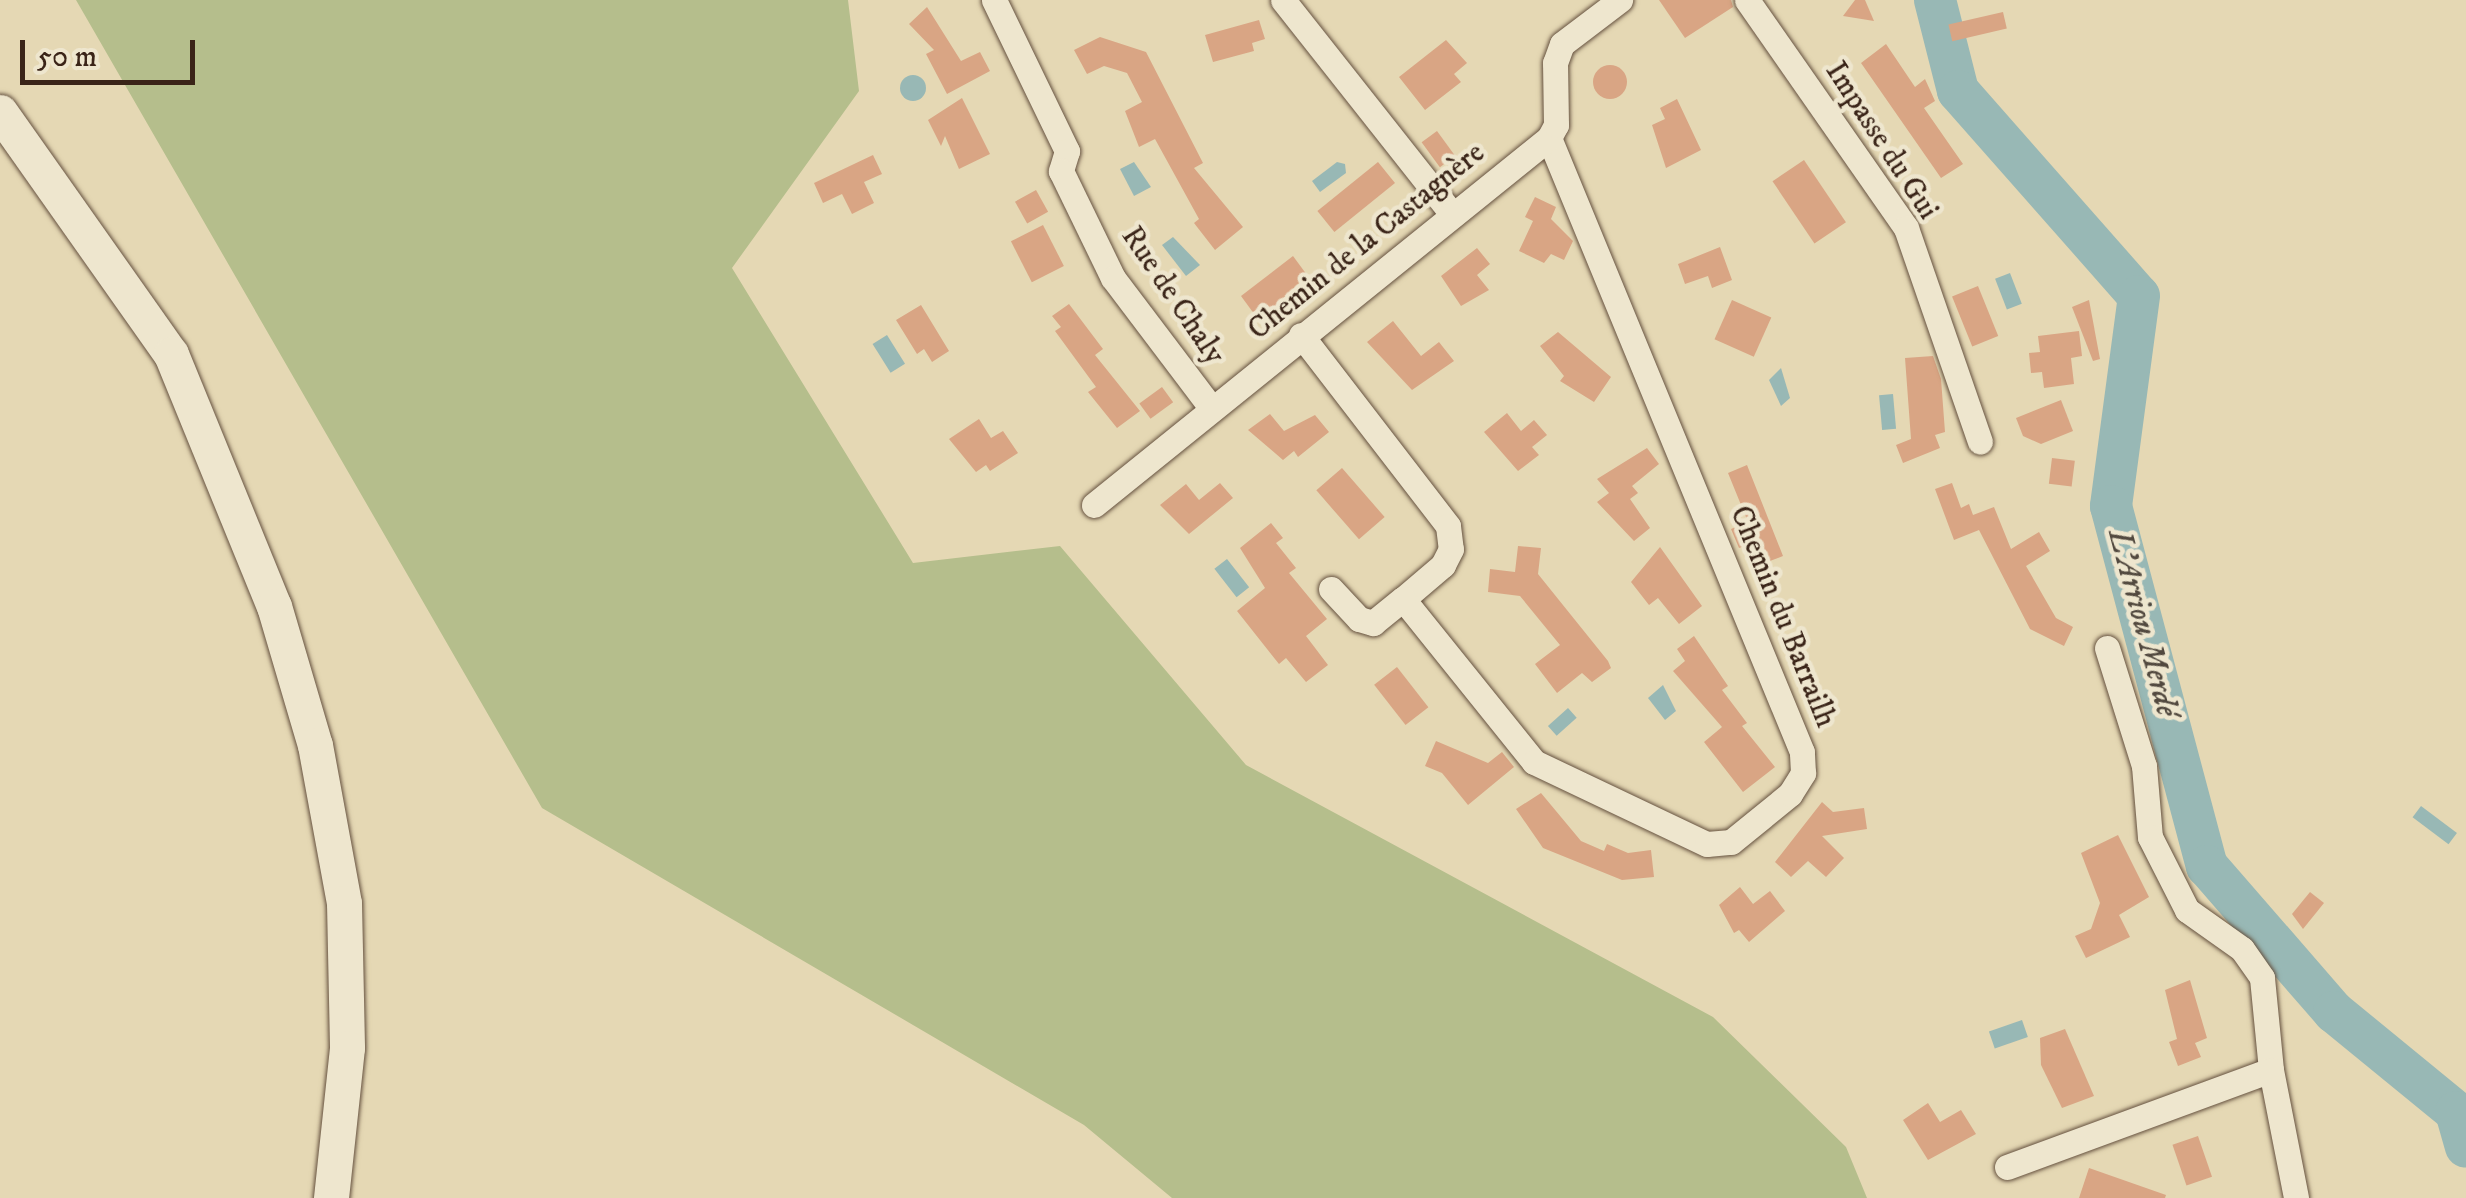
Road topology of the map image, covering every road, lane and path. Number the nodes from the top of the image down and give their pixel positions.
1 (994, 0) edge
2 (1283, 0) edge
3 (1620, 0) edge
4 (1747, 0) edge
5 (0, 112) edge
6 (1548, 138) junction
7 (0, 140) edge
8 (1453, 216) junction
9 (1301, 335) junction
10 (1212, 409) junction
11 (1980, 442) dead end
12 (224, 469) junction
13 (1094, 505) dead end
14 (1331, 589) dead end
15 (1403, 599) junction
16 (2107, 648) dead end
17 (2272, 1070) junction
18 (2007, 1167) dead end
19 (331, 1198) edge
20 (2296, 1198) edge

1 - 10 street, Rue de Chaly
2 - 8 street
3 - 6 street
4 - 11 street, Impasse du Gui
5 - 12 main road
6 - 8 street, Chemin de la Castagnère
6 - 15 street, Chemin du Barrailh
7 - 12 main road
8 - 9 street, Chemin de la Castagnère
9 - 10 street, Chemin de la Castagnère
9 - 15 street
10 - 13 street, Chemin de la Castagnère
12 - 19 main road
14 - 15 street
16 - 17 street
17 - 18 street
17 - 20 street

